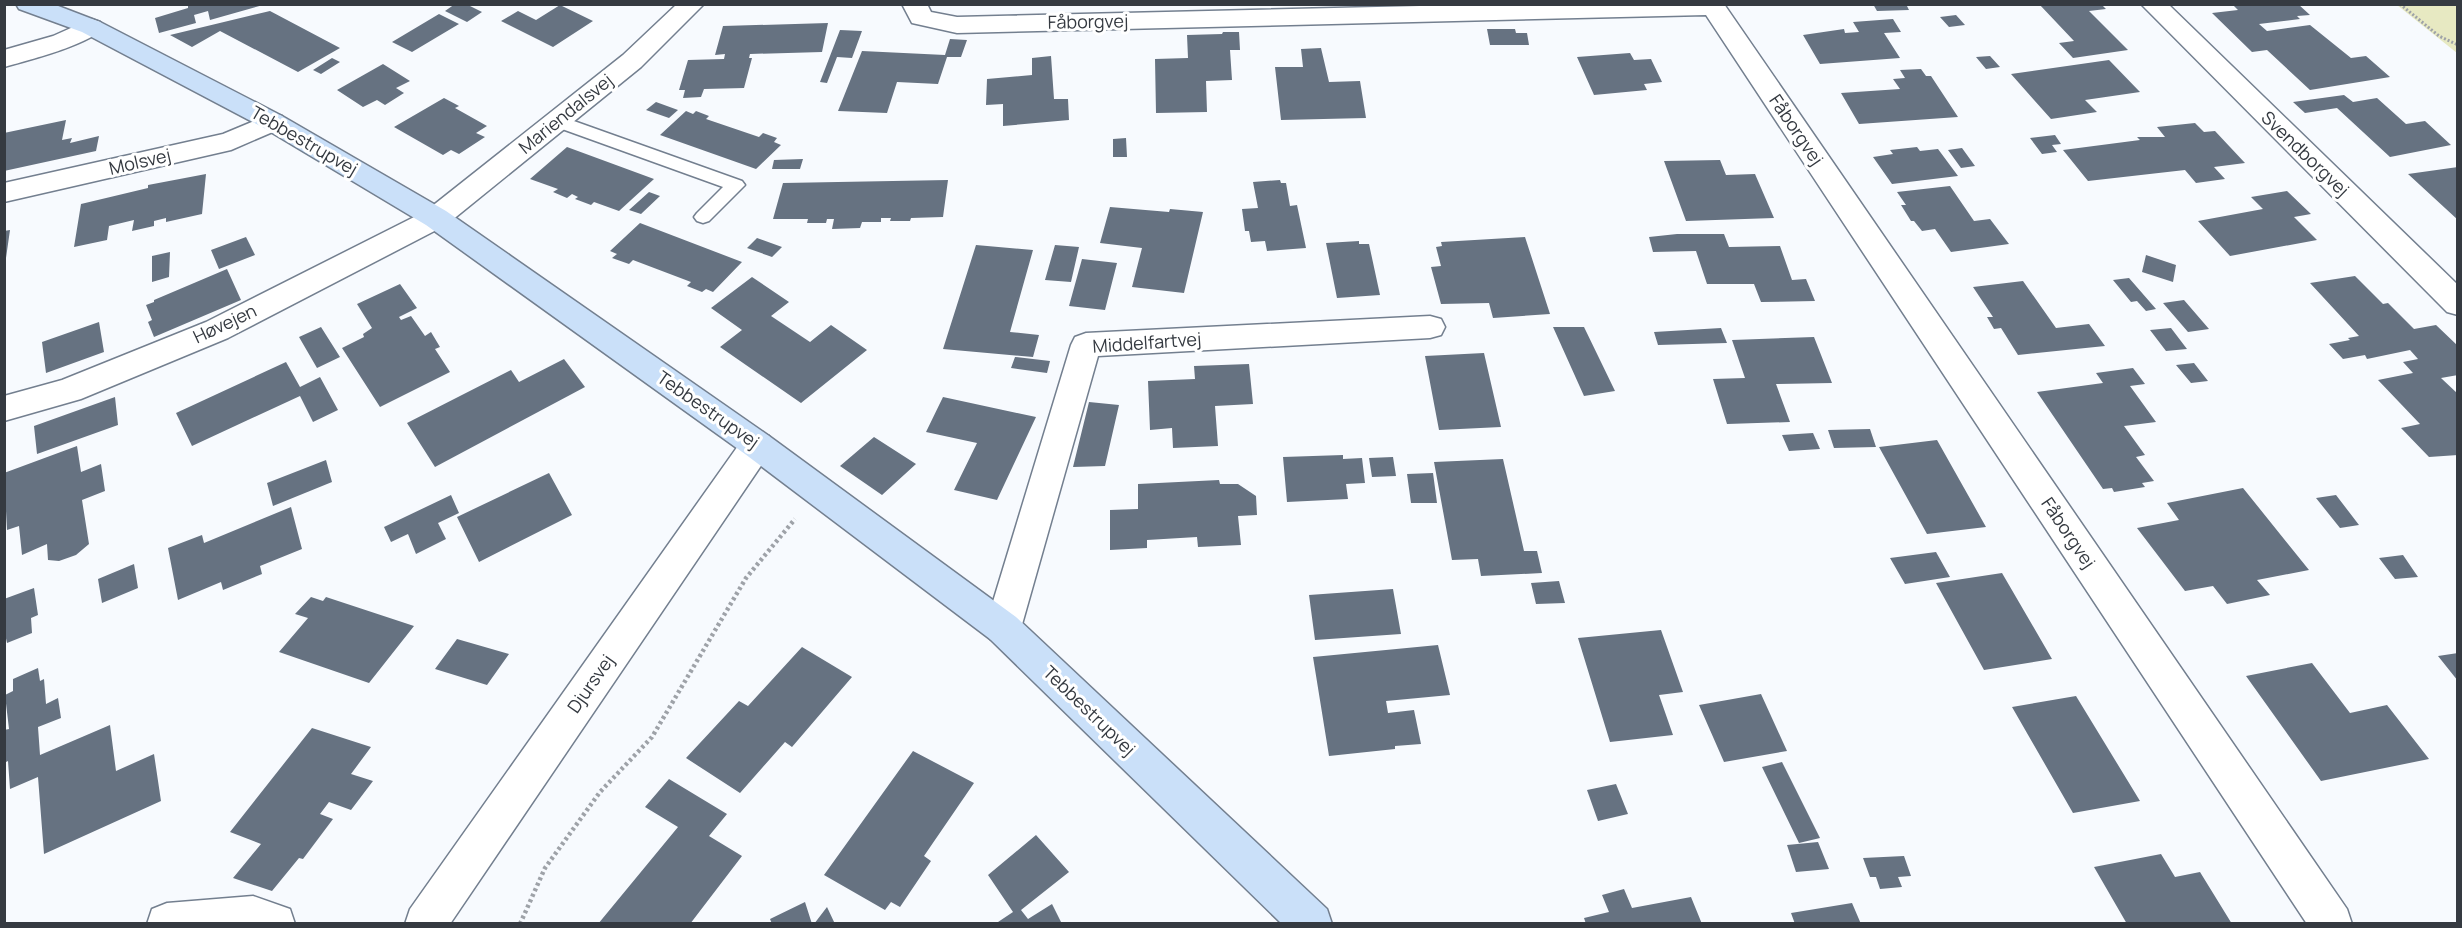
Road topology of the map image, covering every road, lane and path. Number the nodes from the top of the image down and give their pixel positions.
1 (28, 4) edge
2 (692, 4) edge
3 (914, 4) edge
4 (2153, 4) edge
5 (2400, 4) edge
6 (91, 27) junction
7 (2457, 45) edge
8 (4, 59) edge
9 (557, 121) junction
10 (273, 122) junction
11 (4, 193) edge
12 (703, 217) dead end
13 (436, 218) junction
14 (2457, 304) edge
15 (1430, 327) dead end
16 (4, 409) edge
17 (757, 445) junction
18 (818, 491) junction
19 (1003, 628) junction
20 (167, 924) edge
21 (275, 924) edge
22 (425, 924) edge
23 (520, 924) edge
24 (1311, 924) edge
25 (2332, 924) edge

1 - 6 street, Tebbestrupvej
2 - 9 street, Mariendalsvej
3 - 25 street, Fåborgvej
4 - 14 street, Svendborgvej
5 - 7 path
6 - 8 street
6 - 10 street, Tebbestrupvej
9 - 12 lane
9 - 13 street, Mariendalsvej
10 - 11 street, Molsvej
10 - 13 street, Tebbestrupvej
13 - 16 street, Høvejen
13 - 17 street, Tebbestrupvej
15 - 19 street, Middelfartvej
17 - 18 street, Tebbestrupvej
17 - 22 street, Djursvej
18 - 19 street, Tebbestrupvej
18 - 23 path
19 - 24 street, Tebbestrupvej
20 - 21 street

